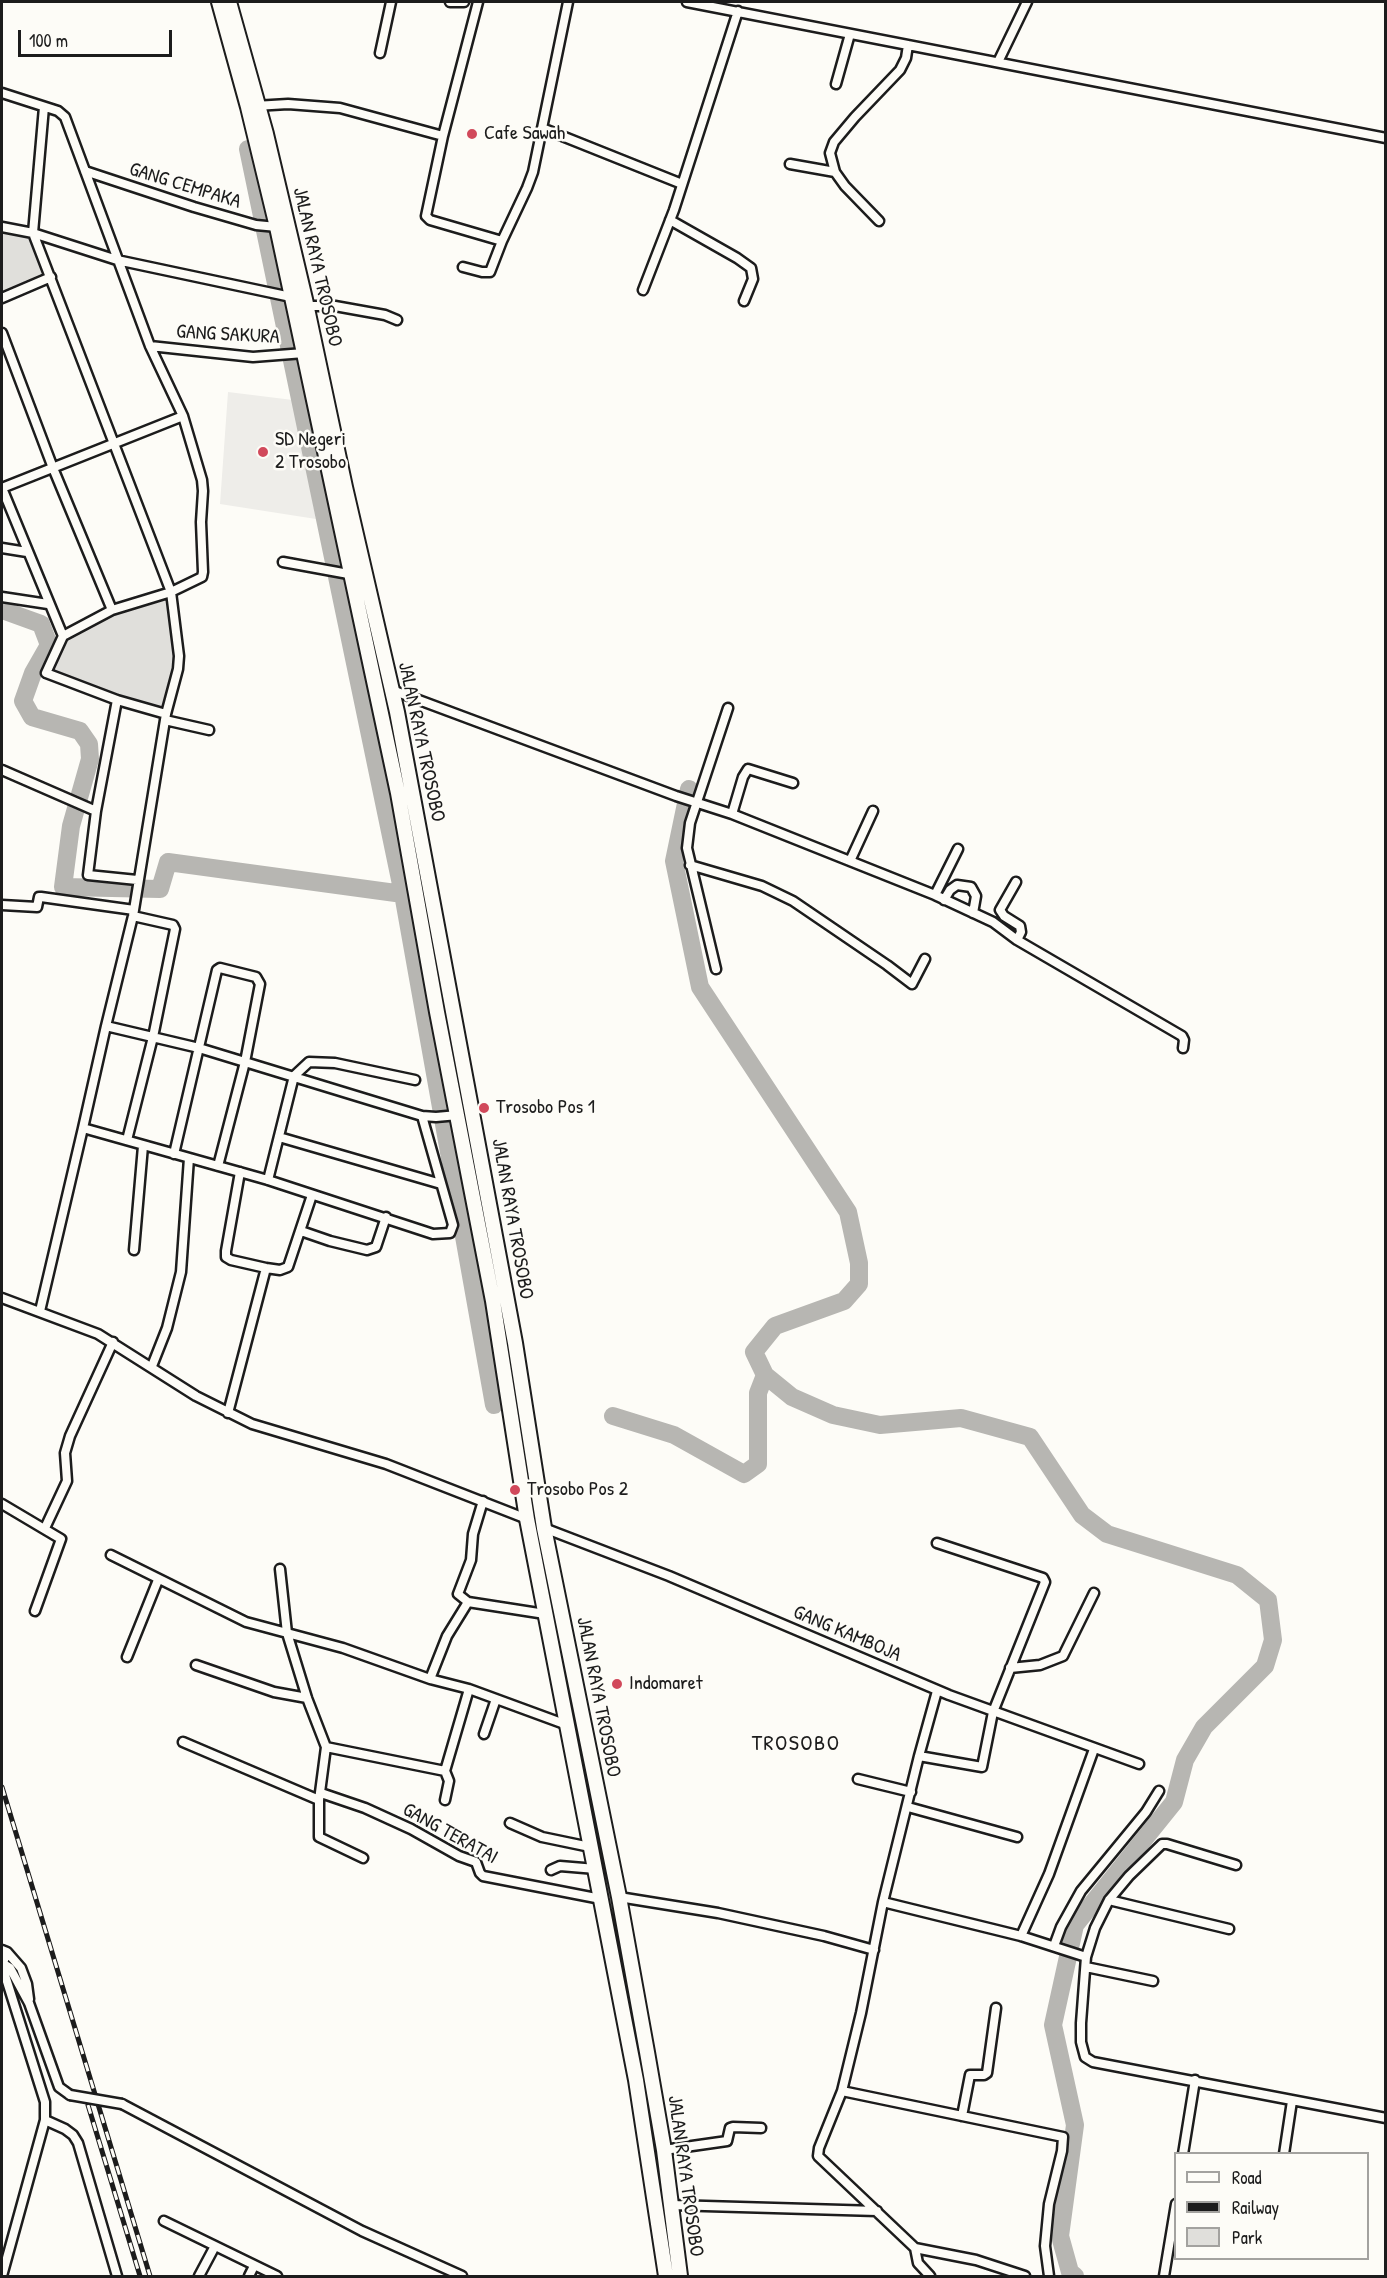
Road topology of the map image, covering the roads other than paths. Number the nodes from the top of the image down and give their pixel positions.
1 (219, 2) edge
2 (229, 2) edge
3 (391, 2) edge
4 (450, 2) edge
5 (464, 2) edge
6 (478, 2) edge
7 (568, 2) edge
8 (687, 2) edge
9 (1027, 2) edge
10 (738, 11) junction
11 (850, 34) junction
12 (913, 46) junction
13 (380, 53) dead end
14 (998, 62) junction
15 (836, 84) dead end
16 (2, 93) edge
17 (44, 107) junction
18 (253, 107) junction
19 (543, 128) junction
20 (443, 136) junction
21 (1386, 138) edge
22 (790, 164) dead end
23 (85, 171) junction
24 (835, 172) junction
25 (682, 184) junction
26 (670, 220) junction
27 (879, 221) dead end
28 (2, 227) edge
29 (274, 227) junction
30 (33, 233) junction
31 (502, 241) junction
32 (117, 260) junction
33 (463, 267) dead end
34 (51, 277) junction
35 (643, 290) dead end
36 (288, 297) junction
37 (2, 298) edge
38 (744, 301) dead end
39 (307, 306) junction
40 (397, 320) dead end
41 (2, 333) edge
42 (150, 346) junction
43 (301, 354) junction
44 (183, 416) junction
45 (114, 444) junction
46 (53, 468) junction
47 (2, 488) edge
48 (4, 502) edge
49 (2, 548) edge
50 (27, 552) junction
51 (283, 562) dead end
52 (354, 575) junction
53 (171, 592) junction
54 (2, 597) edge
55 (48, 604) junction
56 (112, 610) junction
57 (63, 636) junction
58 (393, 690) junction
59 (117, 700) junction
60 (728, 708) dead end
61 (165, 717) junction
62 (209, 730) dead end
63 (2, 772) edge
64 (793, 783) dead end
65 (694, 802) junction
66 (93, 810) junction
67 (873, 811) dead end
68 (732, 814) junction
69 (958, 849) dead end
70 (850, 861) junction
71 (690, 866) junction
72 (137, 882) junction
73 (1016, 882) dead end
74 (935, 895) junction
75 (944, 900) junction
76 (2, 905) edge
77 (133, 913) junction
78 (973, 914) junction
79 (1017, 940) junction
80 (925, 959) dead end
81 (716, 969) dead end
82 (106, 1026) junction
83 (153, 1037) junction
84 (200, 1048) junction
85 (1183, 1048) dead end
86 (246, 1062) junction
87 (294, 1076) junction
88 (415, 1080) dead end
89 (456, 1115) junction
90 (422, 1116) junction
91 (83, 1128) junction
92 (279, 1137) junction
93 (127, 1140) junction
94 (143, 1146) junction
95 (174, 1154) junction
96 (189, 1158) junction
97 (218, 1166) junction
98 (240, 1172) junction
99 (268, 1180) junction
100 (441, 1184) junction
101 (312, 1195) junction
102 (386, 1217) junction
103 (302, 1231) junction
104 (134, 1250) dead end
105 (266, 1268) junction
106 (2, 1298) edge
107 (40, 1311) junction
108 (113, 1342) junction
109 (152, 1366) junction
110 (228, 1413) junction
111 (519, 1416) junction
112 (483, 1501) junction
113 (2, 1504) edge
114 (527, 1519) junction
115 (45, 1528) junction
116 (544, 1528) junction
117 (937, 1543) dead end
118 (111, 1556) dead end
119 (280, 1569) dead end
120 (158, 1580) junction
121 (1094, 1593) dead end
122 (468, 1602) junction
123 (35, 1611) dead end
124 (545, 1614) junction
125 (287, 1633) junction
126 (127, 1657) dead end
127 (196, 1665) dead end
128 (1010, 1668) junction
129 (430, 1679) junction
130 (469, 1689) junction
131 (937, 1690) junction
132 (307, 1698) junction
133 (496, 1699) junction
134 (993, 1712) junction
135 (567, 1725) junction
136 (484, 1734) dead end
137 (183, 1742) dead end
138 (326, 1747) junction
139 (1094, 1749) junction
140 (919, 1756) junction
141 (1139, 1764) dead end
142 (445, 1771) junction
143 (858, 1779) dead end
144 (1159, 1791) dead end
145 (911, 1792) junction
146 (320, 1796) junction
147 (445, 1800) dead end
148 (908, 1807) junction
149 (510, 1823) dead end
150 (1017, 1837) dead end
151 (590, 1847) junction
152 (363, 1857) dead end
153 (1236, 1865) dead end
154 (596, 1869) junction
155 (551, 1870) dead end
156 (619, 1897) junction
157 (601, 1899) junction
158 (1109, 1900) junction
159 (883, 1902) junction
160 (1230, 1929) dead end
161 (1021, 1936) junction
162 (1057, 1947) junction
163 (874, 1950) junction
164 (4, 1951) edge
165 (1084, 1956) junction
166 (2, 1963) edge
167 (1086, 1967) junction
168 (1153, 1981) dead end
169 (29, 2002) junction
170 (996, 2008) dead end
171 (1195, 2080) junction
172 (842, 2091) junction
173 (1292, 2101) junction
174 (962, 2116) junction
175 (1386, 2118) edge
176 (45, 2120) junction
177 (761, 2128) dead end
178 (664, 2150) junction
179 (1184, 2152) edge
180 (1284, 2152) edge
181 (671, 2205) junction
182 (877, 2211) junction
183 (1174, 2216) edge
184 (164, 2221) dead end
185 (215, 2246) junction
186 (915, 2248) junction
187 (254, 2266) junction
188 (2, 2277) edge
189 (117, 2277) edge
190 (200, 2277) edge
191 (249, 2277) edge
192 (277, 2277) edge
193 (462, 2277) edge
194 (666, 2277) edge
195 (680, 2277) edge
196 (930, 2277) edge
197 (1025, 2277) edge
198 (1049, 2277) edge
199 (1164, 2277) edge

1 - 18 highway, JALAN RAYA TROSOBO
2 - 18 highway, JALAN RAYA TROSOBO
3 - 13 street
4 - 5 street
6 - 20 street
7 - 19 street
8 - 10 street
9 - 14 street
10 - 11 street
10 - 25 street
11 - 12 street
11 - 15 street
12 - 14 street
12 - 24 street
14 - 21 street
16 - 17 street
17 - 23 street
17 - 30 street
18 - 20 street
18 - 29 highway, JALAN RAYA TROSOBO
18 - 39 highway, JALAN RAYA TROSOBO
19 - 25 street
19 - 31 street
20 - 31 street
22 - 24 street
23 - 29 street, GANG CEMPAKA
23 - 32 street
24 - 27 street
25 - 26 street
26 - 35 street
26 - 38 street
28 - 30 street
29 - 36 highway, JALAN RAYA TROSOBO
30 - 32 street
30 - 34 street
31 - 33 street
32 - 36 street
32 - 42 street
34 - 37 street
34 - 45 street
36 - 43 highway, JALAN RAYA TROSOBO
39 - 40 street
39 - 52 highway, JALAN RAYA TROSOBO
41 - 46 street
42 - 43 street, GANG SAKURA
42 - 44 street
43 - 52 highway, JALAN RAYA TROSOBO
44 - 45 street
44 - 53 street
45 - 46 street
45 - 53 street
46 - 47 street
46 - 56 street
47 - 48 street
48 - 50 street
49 - 50 street
50 - 55 street
51 - 52 street
52 - 58 highway, JALAN RAYA TROSOBO
52 - 89 highway, JALAN RAYA TROSOBO
53 - 56 street
53 - 61 street
54 - 55 street
55 - 57 street
56 - 57 street
57 - 59 street
58 - 65 street
58 - 111 highway, JALAN RAYA TROSOBO
59 - 61 street
59 - 66 street
60 - 65 street
61 - 62 street
61 - 72 street
63 - 66 street
64 - 68 street
65 - 68 street
65 - 71 street
66 - 72 street
67 - 70 street
68 - 70 street
69 - 74 street
70 - 74 street
71 - 80 street
71 - 81 street
72 - 77 street
73 - 79 street
74 - 75 street
75 - 78 street
75 - 78 street
76 - 77 street
77 - 82 street
77 - 83 street
78 - 79 street
79 - 85 street
82 - 83 street
82 - 91 street
83 - 84 street
83 - 93 street
84 - 86 street
84 - 86 street
84 - 95 street
86 - 87 street
86 - 97 street
87 - 88 street
87 - 90 street
87 - 92 street
89 - 90 street
89 - 111 highway, JALAN RAYA TROSOBO
90 - 100 street
91 - 93 street
91 - 107 street
92 - 99 street
92 - 100 street
93 - 94 street
94 - 95 street
94 - 104 street
95 - 96 street
96 - 97 street
96 - 109 street
97 - 98 street
98 - 99 street
98 - 105 street
99 - 101 street
100 - 102 street
101 - 102 street
101 - 103 street
102 - 103 street
103 - 105 street
105 - 110 street
106 - 107 street
107 - 108 street
108 - 109 street
108 - 115 street
109 - 110 street
110 - 112 street
111 - 114 highway, JALAN RAYA TROSOBO
111 - 116 highway, JALAN RAYA TROSOBO
112 - 114 street
112 - 122 street
113 - 115 street
114 - 124 highway, JALAN RAYA TROSOBO
115 - 123 street
116 - 131 street, GANG KAMBOJA
116 - 156 highway, JALAN RAYA TROSOBO
117 - 128 street
118 - 120 street
119 - 125 street
120 - 125 street
120 - 126 street
121 - 128 street
122 - 124 street
122 - 129 street
124 - 135 highway, JALAN RAYA TROSOBO
125 - 129 street
125 - 132 street
127 - 132 street
128 - 134 street
129 - 130 street
130 - 133 street
130 - 142 street
131 - 134 street, GANG KAMBOJA
131 - 140 street
132 - 138 street
133 - 135 street
133 - 136 street
134 - 139 street, GANG KAMBOJA
134 - 140 street
135 - 151 highway, JALAN RAYA TROSOBO
137 - 146 street
138 - 142 street
138 - 146 street
139 - 141 street, GANG KAMBOJA
139 - 161 street
140 - 145 street
142 - 147 street
143 - 145 street
144 - 162 street
145 - 148 street
146 - 152 street
146 - 157 street, GANG TERATAI
148 - 150 street
148 - 159 street
149 - 151 street
151 - 154 highway, JALAN RAYA TROSOBO
153 - 158 street
154 - 155 street
154 - 157 highway, JALAN RAYA TROSOBO
156 - 163 street
156 - 178 highway, JALAN RAYA TROSOBO
157 - 194 highway, JALAN RAYA TROSOBO
158 - 160 street
158 - 165 street
159 - 161 street
159 - 163 street
161 - 162 street
162 - 165 street
163 - 172 street
164 - 166 street
164 - 169 street
165 - 167 street
166 - 169 street
166 - 176 street
167 - 168 street
167 - 171 street
169 - 193 street, bridge
170 - 174 street
171 - 173 street
171 - 179 street
172 - 174 street
172 - 182 street
173 - 175 street
173 - 180 street
174 - 198 street
176 - 188 street
176 - 189 street
177 - 178 street
178 - 181 highway, JALAN RAYA TROSOBO
181 - 182 street
181 - 195 highway, JALAN RAYA TROSOBO
182 - 186 street
183 - 199 street
184 - 185 street
185 - 187 street
185 - 190 street
186 - 196 street
186 - 197 street
187 - 191 street
187 - 192 street

